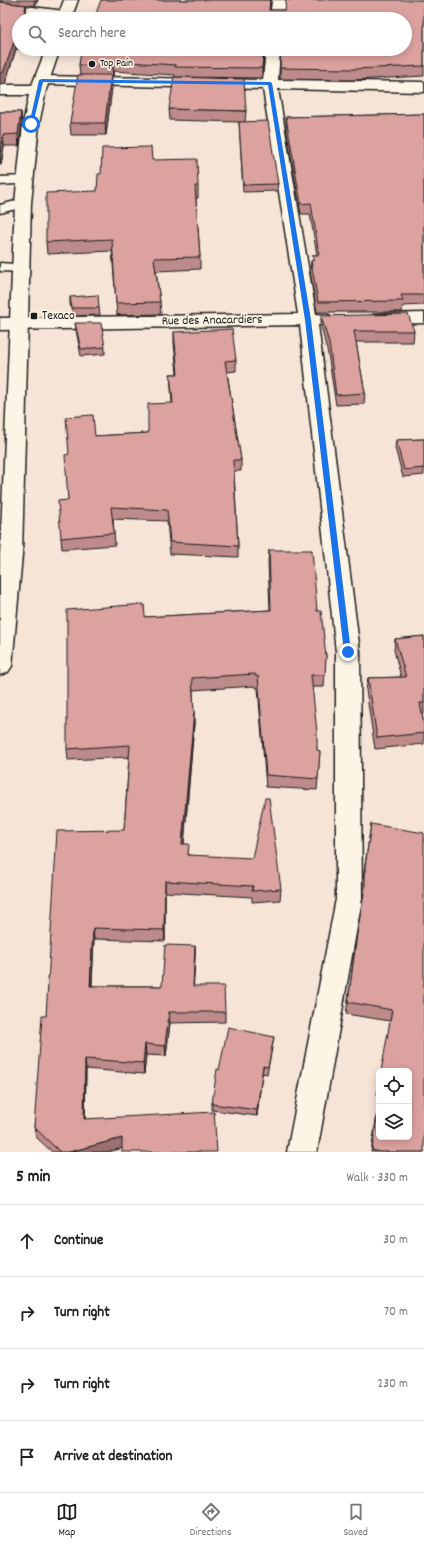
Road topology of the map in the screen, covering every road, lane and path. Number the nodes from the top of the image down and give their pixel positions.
1 (71, 0) edge
2 (279, 0) edge
3 (0, 7) edge
4 (32, 12) edge
5 (67, 12) edge
6 (278, 12) edge
7 (50, 56) edge
8 (272, 56) edge
9 (270, 83) junction
10 (40, 85) junction
11 (424, 87) edge
12 (0, 90) edge
13 (25, 180) junction
14 (0, 181) edge
15 (23, 203) junction
16 (0, 209) edge
17 (0, 267) edge
18 (22, 268) junction
19 (424, 318) edge
20 (339, 319) edge
21 (362, 319) edge
22 (308, 320) junction
23 (0, 324) edge
24 (20, 324) junction
25 (6, 555) edge
26 (0, 666) edge
27 (302, 1152) edge

1 - 5 street
2 - 6 street
3 - 4 street
7 - 10 street
8 - 9 street
9 - 10 street
9 - 11 street
9 - 22 street
10 - 12 street
10 - 13 street
13 - 14 lane
13 - 15 street
15 - 16 lane
15 - 18 street
17 - 18 lane
18 - 24 street
19 - 21 street
20 - 22 street, Rue des Anacardiers
22 - 24 street, Rue des Anacardiers
22 - 27 street
23 - 24 street, Rue des Anacardiers
24 - 25 street
25 - 26 street

